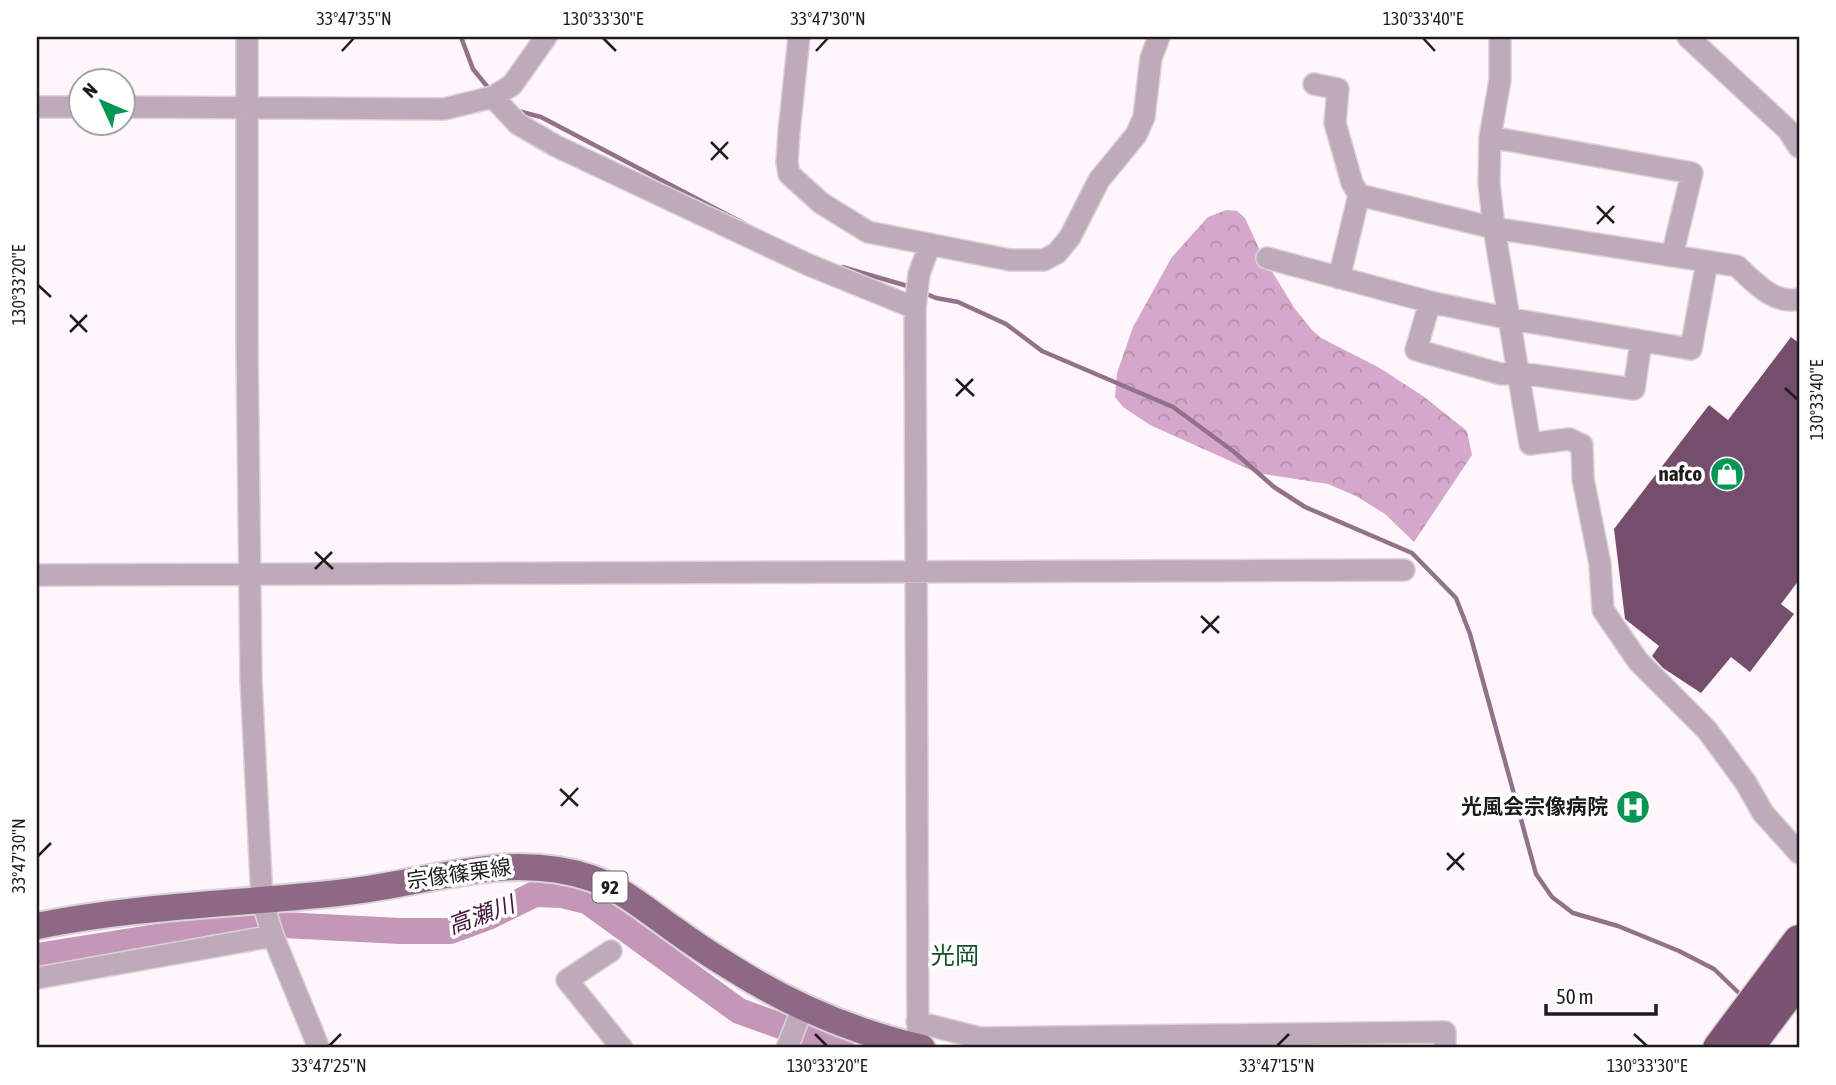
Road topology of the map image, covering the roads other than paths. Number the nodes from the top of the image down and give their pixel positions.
1 (247, 37) edge
2 (546, 37) edge
3 (799, 37) edge
4 (1159, 37) edge
5 (1500, 37) edge
6 (1688, 37) edge
7 (1314, 84) dead end
8 (493, 97) junction
9 (37, 107) edge
10 (66, 107) edge
11 (136, 107) edge
12 (246, 107) junction
13 (1795, 134) edge
14 (1490, 137) junction
15 (1359, 195) junction
16 (1494, 228) junction
17 (930, 244) junction
18 (1672, 256) junction
19 (1268, 257) dead end
20 (1707, 262) junction
21 (1339, 278) junction
22 (1799, 299) edge
23 (1430, 302) junction
24 (915, 308) junction
25 (1511, 319) junction
26 (1641, 342) junction
27 (1519, 373) junction
28 (1404, 570) dead end
29 (916, 572) junction
30 (37, 575) edge
31 (251, 576) junction
32 (1799, 853) edge
33 (268, 919) junction
34 (37, 926) edge
35 (1799, 941) edge
36 (611, 951) dead end
37 (37, 978) edge
38 (1799, 979) edge
39 (803, 1007) junction
40 (1756, 1021) edge
41 (919, 1039) edge
42 (319, 1048) edge
43 (622, 1048) edge
44 (787, 1048) edge
45 (1445, 1048) edge
46 (1718, 1048) edge

1 - 12 street
2 - 8 street
3 - 17 street
4 - 17 street
5 - 14 street
6 - 13 street
7 - 15 street
8 - 12 street
8 - 24 street
9 - 10 street
11 - 12 street
12 - 31 street
14 - 16 street
14 - 18 street
15 - 16 street
15 - 21 street
16 - 18 street
16 - 25 street
17 - 24 street
18 - 20 street
19 - 21 street
20 - 22 street
20 - 26 street
21 - 23 street
23 - 25 street
23 - 27 street
24 - 29 street
25 - 26 street
25 - 27 street
26 - 27 street
27 - 32 street
28 - 29 street
29 - 31 street
29 - 41 street
30 - 31 street
31 - 33 street
33 - 34 main road, 宗像篠栗線 / 92
33 - 37 street
33 - 39 main road, 宗像篠栗線 / 92
33 - 42 street
35 - 40 highway
36 - 43 street
38 - 40 highway
39 - 41 main road, 宗像篠栗線 / 92
39 - 44 street
40 - 46 highway
41 - 45 street

